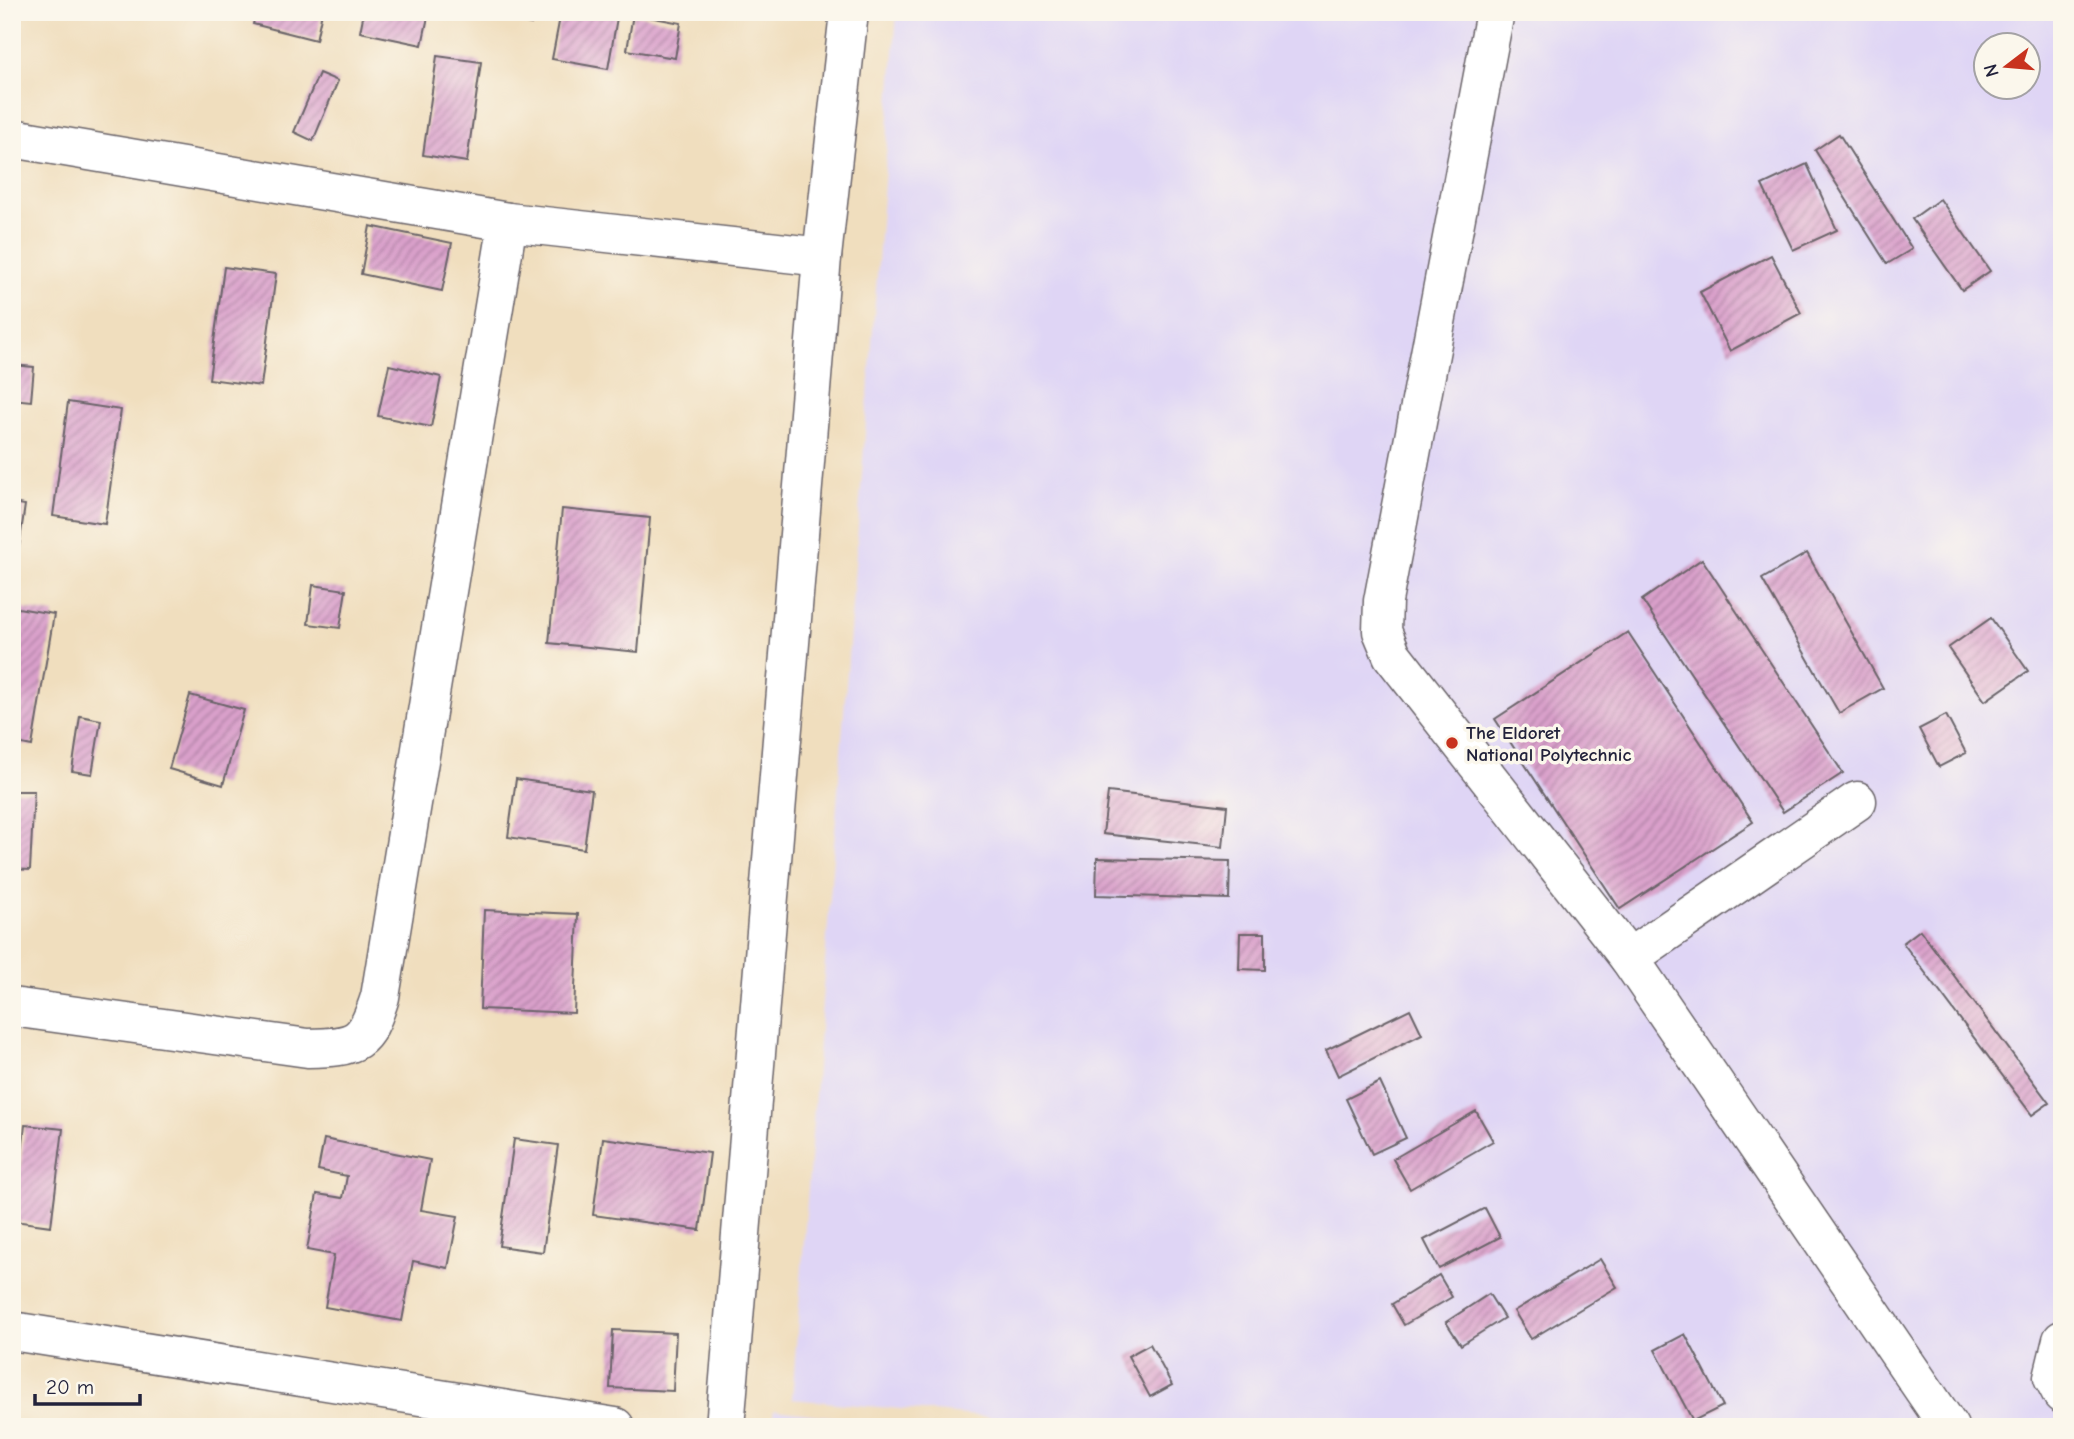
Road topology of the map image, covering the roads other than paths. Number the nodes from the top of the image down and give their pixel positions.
1 (849, 12) edge
2 (1495, 12) edge
3 (12, 138) edge
4 (508, 222) junction
5 (822, 257) junction
6 (1857, 801) dead end
7 (1629, 958) junction
8 (12, 1007) edge
9 (12, 1331) edge
10 (2062, 1340) edge
11 (2062, 1394) edge
12 (615, 1427) edge
13 (725, 1427) edge
14 (1949, 1427) edge

1 - 5 street
2 - 7 street
3 - 4 street
4 - 5 street
4 - 8 street
5 - 13 street
6 - 7 street
7 - 14 street
9 - 12 street
10 - 11 street

